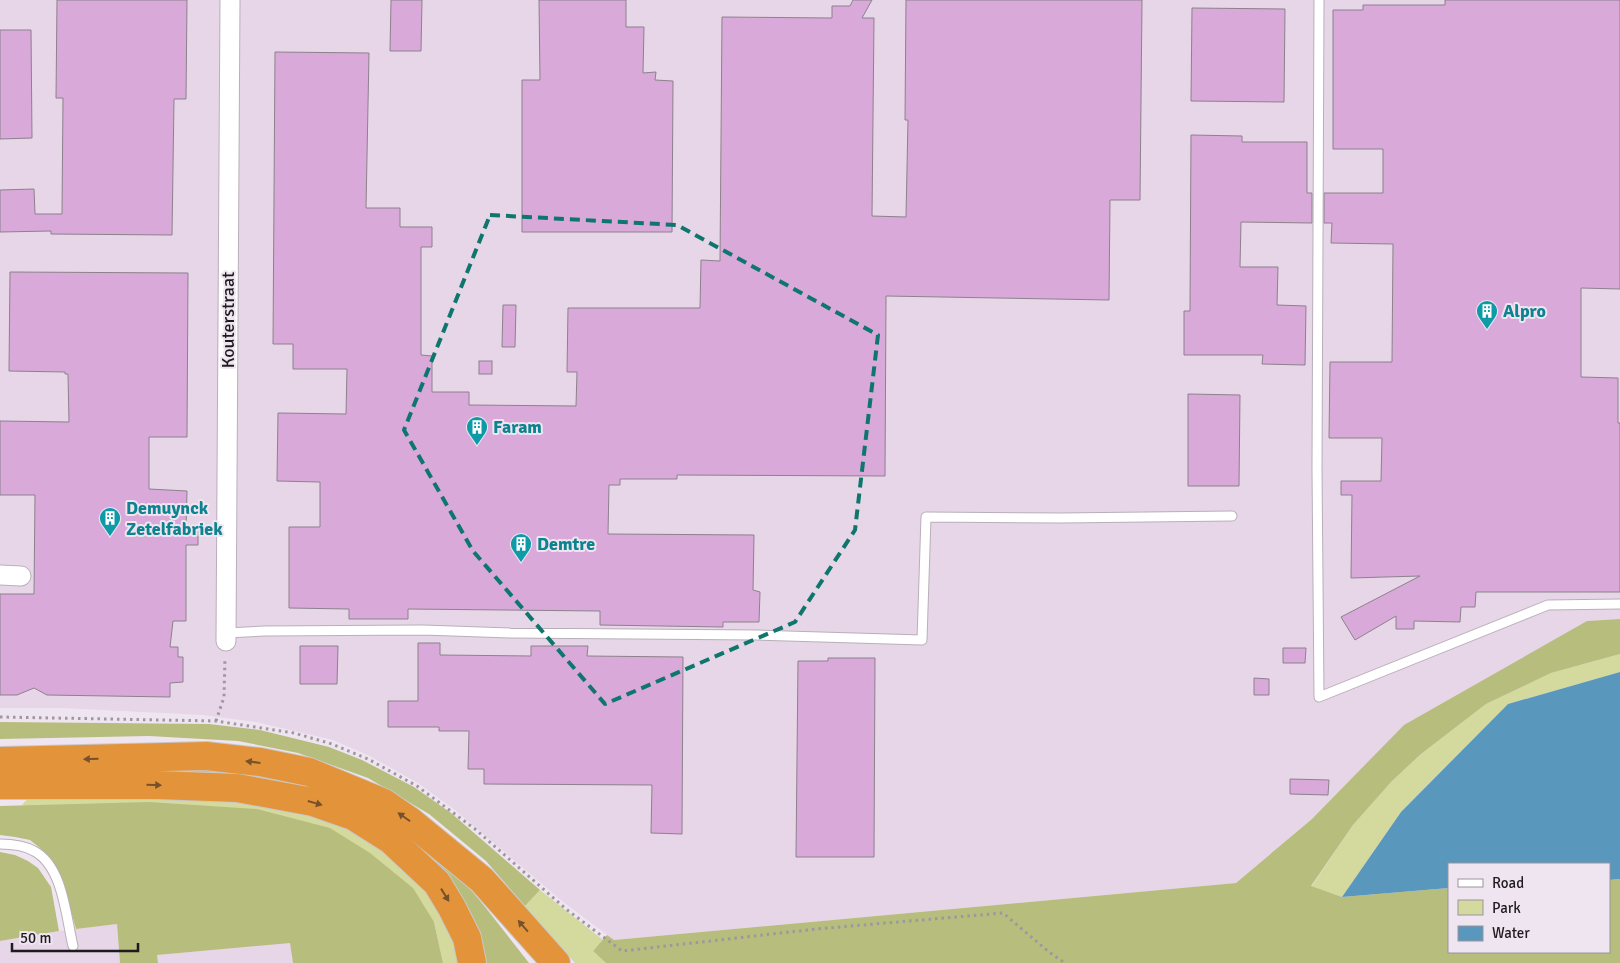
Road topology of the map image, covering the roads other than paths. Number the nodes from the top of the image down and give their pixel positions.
1 (230, 0) edge
2 (1319, 0) edge
3 (1232, 516) dead end
4 (0, 574) edge
5 (21, 576) dead end
6 (1620, 604) edge
7 (226, 637) joint
8 (0, 761) edge
9 (0, 785) edge
10 (0, 844) edge
11 (73, 946) dead end
12 (472, 963) edge
13 (556, 963) edge

1 - 7 street, Kouterstraat
2 - 6 lane
3 - 7 lane
4 - 5 street
13 -> 8 highway
9 -> 12 highway
10 - 11 lane

